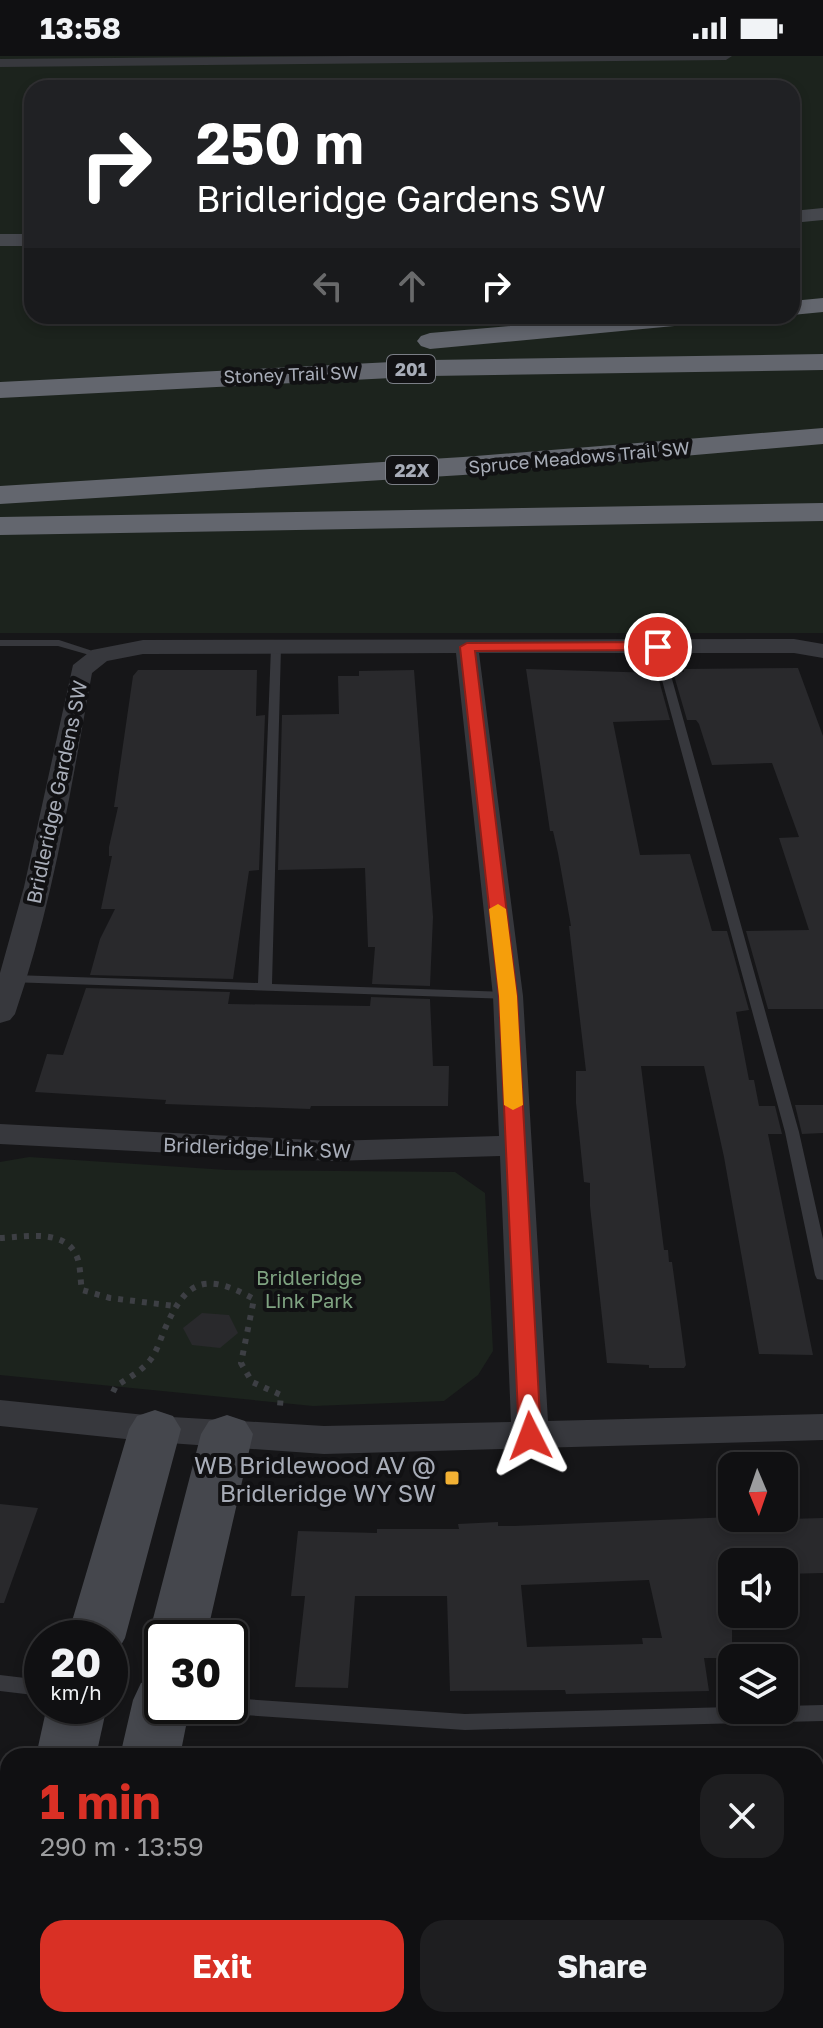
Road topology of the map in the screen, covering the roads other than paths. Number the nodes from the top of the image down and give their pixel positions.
1 (726, 56) edge
2 (486, 57) edge
3 (0, 63) edge
4 (823, 214) edge
5 (800, 216) edge
6 (0, 240) edge
7 (24, 240) edge
8 (823, 305) edge
9 (800, 307) edge
10 (615, 324) edge
11 (400, 343) dead end
12 (354, 347) dead end
13 (823, 362) edge
14 (0, 377) edge
15 (0, 390) edge
16 (823, 436) edge
17 (0, 495) edge
18 (823, 512) edge
19 (0, 526) edge
20 (0, 643) edge
21 (276, 647) junction
22 (467, 647) junction
23 (658, 647) junction
24 (823, 651) edge
25 (100, 655) junction
26 (13, 979) junction
27 (265, 988) junction
28 (508, 996) junction
29 (0, 1014) edge
30 (0, 1134) edge
31 (515, 1146) junction
32 (823, 1275) edge
33 (0, 1413) edge
34 (823, 1427) edge
35 (155, 1429) junction
36 (530, 1436) junction
37 (252, 1437) junction
38 (101, 1620) edge
39 (184, 1620) edge
40 (0, 1683) edge
41 (24, 1686) edge
42 (248, 1707) edge
43 (823, 1713) edge
44 (73, 1724) edge
45 (157, 1724) edge
46 (68, 1748) edge
47 (152, 1748) edge

1 - 2 street
2 - 3 street
4 - 5 street
6 - 7 street
8 - 9 highway
10 - 11 highway
12 - 14 highway
13 - 15 highway, Stoney Trail SW / 201
16 - 17 highway, Spruce Meadows Trail SW / 22X
18 - 19 highway
20 - 25 lane
21 - 22 street, Bridleridge Gardens SW
21 - 25 street, Bridleridge Gardens SW
21 - 27 lane
22 - 23 street, Bridleridge Gardens SW
22 - 28 street
23 - 24 street, Bridleridge Gardens SW
23 - 32 lane
25 - 26 street, Bridleridge Gardens SW
26 - 27 lane
26 - 29 street, Bridleridge Gardens SW
27 - 28 lane
28 - 31 street
30 - 31 street, Bridleridge Link SW
31 - 36 street
33 - 35 street
34 - 36 street
35 - 37 street
35 - 38 street
36 - 37 street
37 - 39 street
40 - 41 lane
42 - 43 lane
44 - 46 street
45 - 47 street

